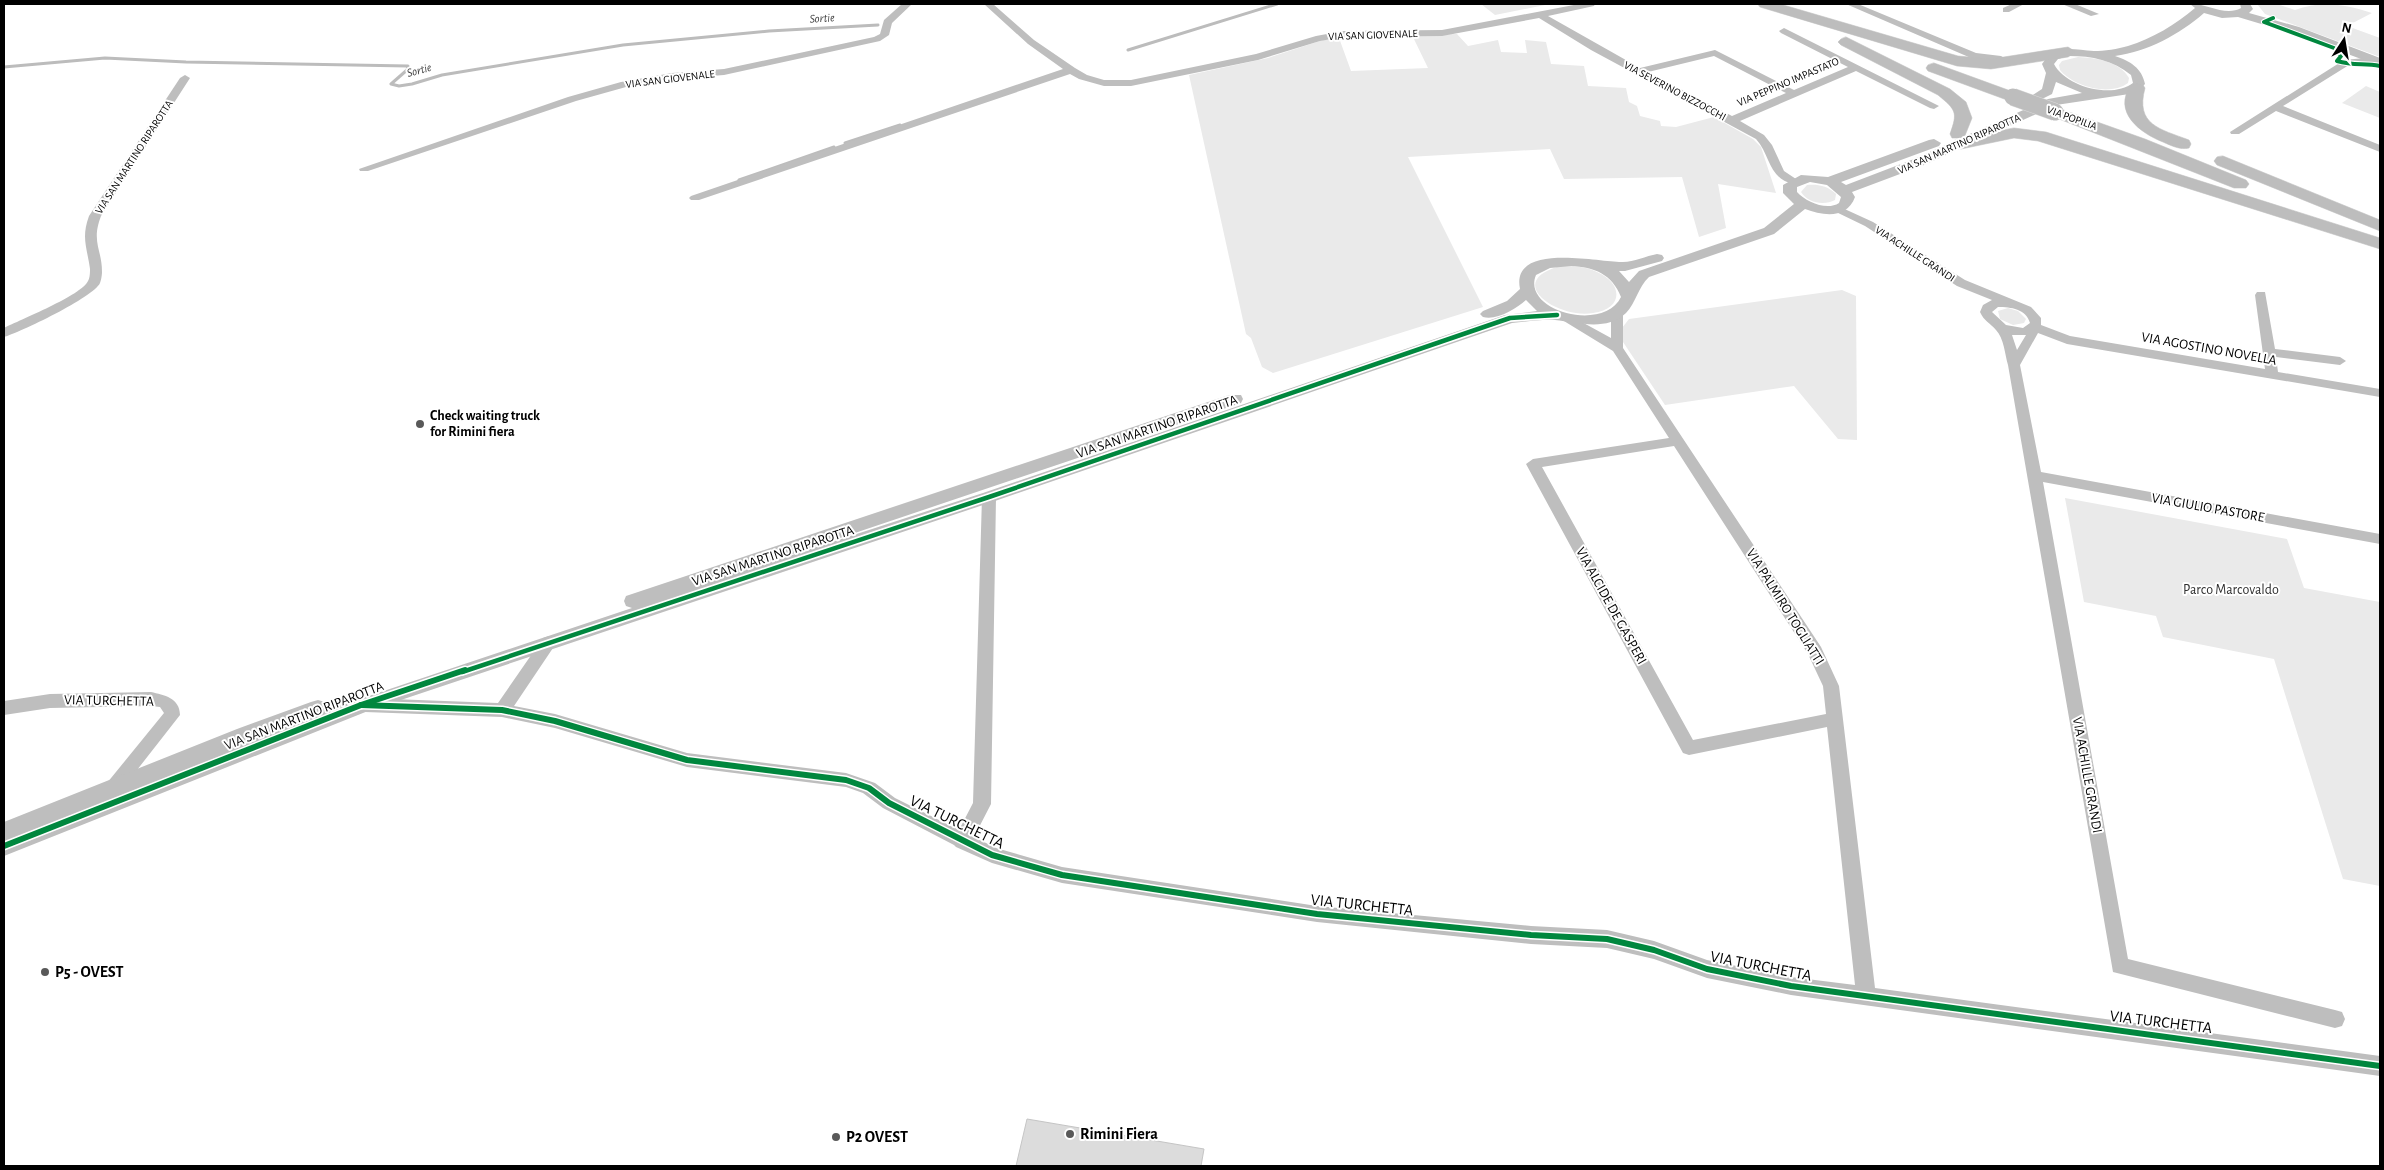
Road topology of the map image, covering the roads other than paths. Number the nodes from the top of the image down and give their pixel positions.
1 (908, 4) edge
2 (988, 4) edge
3 (1592, 4) edge
4 (1761, 4) edge
5 (1765, 4) edge
6 (1851, 4) edge
7 (2019, 4) edge
8 (2067, 4) edge
9 (2197, 9) edge
10 (2244, 9) edge
11 (2006, 10) dead end
12 (2214, 12) joint
13 (2094, 14) dead end
14 (1541, 15) junction
15 (1795, 16) junction
16 (2296, 30) junction
17 (1784, 31) dead end
18 (2138, 48) junction
19 (2342, 48) junction
20 (2068, 52) junction
21 (2086, 53) junction
22 (2018, 59) junction
23 (2378, 61) edge
24 (2347, 62) junction
25 (1856, 67) junction
26 (1071, 70) junction
27 (1640, 71) junction
28 (2052, 73) junction
29 (185, 78) dead end
30 (2136, 81) junction
31 (1793, 93) junction
32 (2102, 93) junction
33 (1934, 106) dead end
34 (2276, 107) junction
35 (1730, 121) junction
36 (2235, 132) dead end
37 (1960, 139) junction
38 (2380, 149) edge
39 (364, 169) dead end
40 (1794, 181) junction
41 (1830, 181) junction
42 (695, 198) dead end
43 (1844, 200) junction
44 (1798, 201) junction
45 (2380, 226) edge
46 (2380, 242) edge
47 (1594, 264) junction
48 (1960, 283) junction
49 (1527, 290) junction
50 (2262, 295) dead end
51 (1628, 296) junction
52 (2011, 304) junction
53 (1986, 312) junction
54 (1617, 313) junction
55 (1561, 316) junction
56 (2001, 327) junction
57 (2033, 328) junction
58 (4, 333) edge
59 (1617, 348) junction
60 (2269, 352) junction
61 (2340, 361) dead end
62 (2014, 365) junction
63 (2272, 374) junction
64 (2380, 393) edge
65 (1679, 441) junction
66 (2035, 476) junction
67 (989, 497) junction
68 (2380, 540) edge
69 (549, 642) junction
70 (361, 705) junction
71 (4, 708) edge
72 (502, 710) junction
73 (1835, 719) junction
74 (112, 788) junction
75 (4, 832) edge
76 (962, 842) junction
77 (4, 846) edge
78 (1866, 996) junction
79 (2335, 1020) dead end
80 (2380, 1066) edge

1 - 39 street, VIA SAN GIOVENALE
2 - 26 street, VIA SAN GIOVENALE
3 - 14 street, VIA SAN GIOVENALE
4 - 15 main road, VIA POPILIA
5 - 22 main road
6 - 22 street
7 - 11 street
8 - 13 street
9 - 12 street
9 - 18 street
10 - 12 street
10 - 16 street
10 - 16 street
14 - 26 street, VIA SAN GIOVENALE
14 - 27 street, VIA SEVERINO BIZZOCCHI
15 - 37 main road
15 - 46 main road, VIA POPILIA, bridge
16 - 19 street
17 - 25 street, VIA PEPPINO IMPASTATO
18 - 21 street
18 - 30 street
19 - 23 street
19 - 24 street
20 - 21 street
20 - 22 main road
20 - 28 street, VIA SAN MARTINO RIPAROTTA
21 - 30 street
23 - 24 street
24 - 34 street
25 - 31 street, VIA PEPPINO IMPASTATO
25 - 33 street, VIA PEPPINO IMPASTATO
26 - 42 street
27 - 31 street
27 - 35 street, VIA SEVERINO BIZZOCCHI
28 - 32 street
28 - 37 street, VIA SAN MARTINO RIPAROTTA
29 - 58 street, VIA SAN MARTINO RIPAROTTA
30 - 32 street
30 - 45 main road
31 - 35 street, VIA PEPPINO IMPASTATO
32 - 37 street, VIA SAN MARTINO RIPAROTTA
34 - 36 street
34 - 38 street
35 - 40 street, VIA SEVERINO BIZZOCCHI
37 - 41 street, VIA SAN MARTINO RIPAROTTA
37 - 43 street, VIA SAN MARTINO RIPAROTTA
37 - 46 main road
40 - 41 street
40 - 44 street
41 - 43 street
43 - 44 street
43 - 48 street, VIA ACHILLE GRANDI
44 - 47 street
44 - 51 street
47 - 49 street
47 - 51 street
48 - 52 street, VIA ACHILLE GRANDI
48 - 53 street, VIA ACHILLE GRANDI
49 - 55 street
49 - 74 street, VIA SAN MARTINO RIPAROTTA
50 - 60 street
51 - 54 street
52 - 53 street
52 - 57 street, VIA ACHILLE GRANDI
53 - 56 street, VIA ACHILLE GRANDI
54 - 55 street
54 - 59 street
55 - 59 street
55 - 67 street, VIA SAN MARTINO RIPAROTTA
56 - 57 street
56 - 62 street, VIA ACHILLE GRANDI
57 - 62 street
57 - 63 street, VIA AGOSTINO NOVELLA
59 - 65 street, VIA PALMIRO TOGLIATTI
60 - 61 street
60 - 63 street
62 - 66 street, VIA ACHILLE GRANDI
63 - 64 street, VIA AGOSTINO NOVELLA
65 - 73 street, VIA PALMIRO TOGLIATTI
65 - 73 street, VIA ALCIDE DE GASPERI
66 - 68 street, VIA GIULIO PASTORE
66 - 79 street, VIA ACHILLE GRANDI
67 - 69 street, VIA SAN MARTINO RIPAROTTA
67 - 76 street, VIA TURCHETTA
69 - 70 street, VIA SAN MARTINO RIPAROTTA
69 - 72 street
70 - 72 street, VIA TURCHETTA
70 - 77 street, VIA SAN MARTINO RIPAROTTA
71 - 74 street, VIA TURCHETTA
72 - 76 street, VIA TURCHETTA
73 - 78 street, VIA PALMIRO TOGLIATTI
74 - 75 street, VIA SAN MARTINO RIPAROTTA
76 - 78 street, VIA TURCHETTA
78 - 80 street, VIA TURCHETTA

